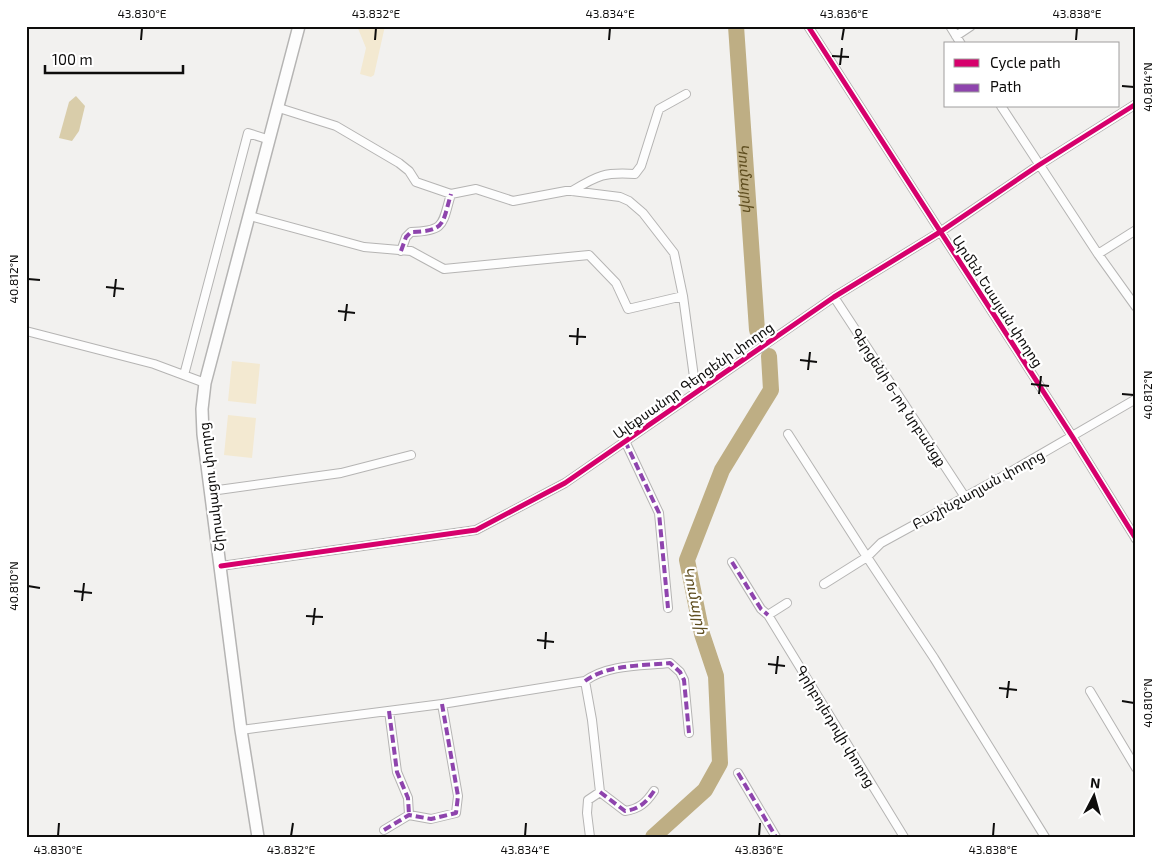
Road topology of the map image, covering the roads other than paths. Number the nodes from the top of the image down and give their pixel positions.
1 (299, 26) edge
2 (808, 26) edge
3 (950, 26) edge
4 (971, 26) edge
5 (956, 36) junction
6 (960, 42) edge
7 (686, 94) dead end
8 (1136, 104) edge
9 (279, 108) junction
10 (1002, 108) edge
11 (270, 140) junction
12 (1039, 165) junction
13 (572, 191) junction
14 (451, 194) junction
15 (250, 216) junction
16 (1136, 230) edge
17 (940, 232) junction
18 (401, 251) junction
19 (1098, 254) junction
20 (683, 296) junction
21 (834, 297) junction
22 (1136, 307) edge
23 (26, 331) edge
24 (184, 375) junction
25 (205, 383) junction
26 (696, 392) junction
27 (1136, 399) edge
28 (788, 434) dead end
29 (1072, 436) junction
30 (625, 441) junction
31 (411, 455) dead end
32 (211, 491) junction
33 (965, 497) junction
34 (1136, 539) edge
35 (867, 557) junction
36 (732, 562) dead end
37 (221, 566) junction
38 (824, 584) dead end
39 (788, 603) dead end
40 (668, 608) dead end
41 (768, 615) junction
42 (585, 681) junction
43 (1090, 691) dead end
44 (442, 704) junction
45 (390, 711) junction
46 (241, 730) junction
47 (689, 733) dead end
48 (1136, 768) edge
49 (738, 773) dead end
50 (654, 791) dead end
51 (600, 792) junction
52 (409, 815) junction
53 (384, 830) dead end
54 (258, 837) edge
55 (590, 837) edge
56 (776, 837) edge
57 (904, 837) edge
58 (1045, 837) edge

1 - 9 main road, Շիրակացու փողոց
2 - 17 street, Արմեն Եսայան փողոց
3 - 5 street
4 - 5 street
5 - 6 street
7 - 13 street
8 - 12 street, Ալեքսանդր Գերցենի փողոց
9 - 11 main road, Շիրակացու փողոց
9 - 14 street
10 - 12 street
11 - 15 main road, Շիրակացու փողոց
11 - 24 street
12 - 17 street, Ալեքսանդր Գերցենի փողոց
12 - 19 street
13 - 14 street
13 - 20 street
14 - 18 street
15 - 18 street
15 - 25 main road, Շիրակացու փողոց
16 - 19 street
17 - 21 street, Ալեքսանդր Գերցենի փողոց
17 - 29 street, Արմեն Եսայան փողոց
18 - 20 street
19 - 22 street
20 - 26 street
21 - 26 street, Ալեքսանդր Գերցենի փողոց
21 - 33 street, Գերցենի 6-րդ նրբանցք
23 - 24 street
24 - 25 street
25 - 32 main road, Շիրակացու փողոց
26 - 30 street, Ալեքսանդր Գերցենի փողոց
27 - 29 street, Բաշինջաղյան փողոց
28 - 35 street
29 - 33 street, Բաշինջաղյան փողոց
29 - 34 street, Արմեն Եսայան փողոց
30 - 37 street, Ալեքսանդր Գերցենի փողոց
30 - 40 street
31 - 32 street
32 - 37 main road, Շիրակացու փողոց
33 - 35 street, Բաշինջաղյան փողոց
35 - 38 street, Բաշինջաղյան փողոց
35 - 58 street
36 - 41 street, Գրիբոյեդովի փողոց
37 - 46 main road, Շիրակացու փողոց
39 - 41 street
41 - 57 street, Գրիբոյեդովի փողոց
42 - 44 street
42 - 47 street
42 - 51 street
43 - 48 street
44 - 45 street
44 - 52 street
45 - 46 street
45 - 52 street
46 - 54 main road, Շիրակացու փողոց
49 - 56 street
50 - 51 street
51 - 55 street
52 - 53 street

